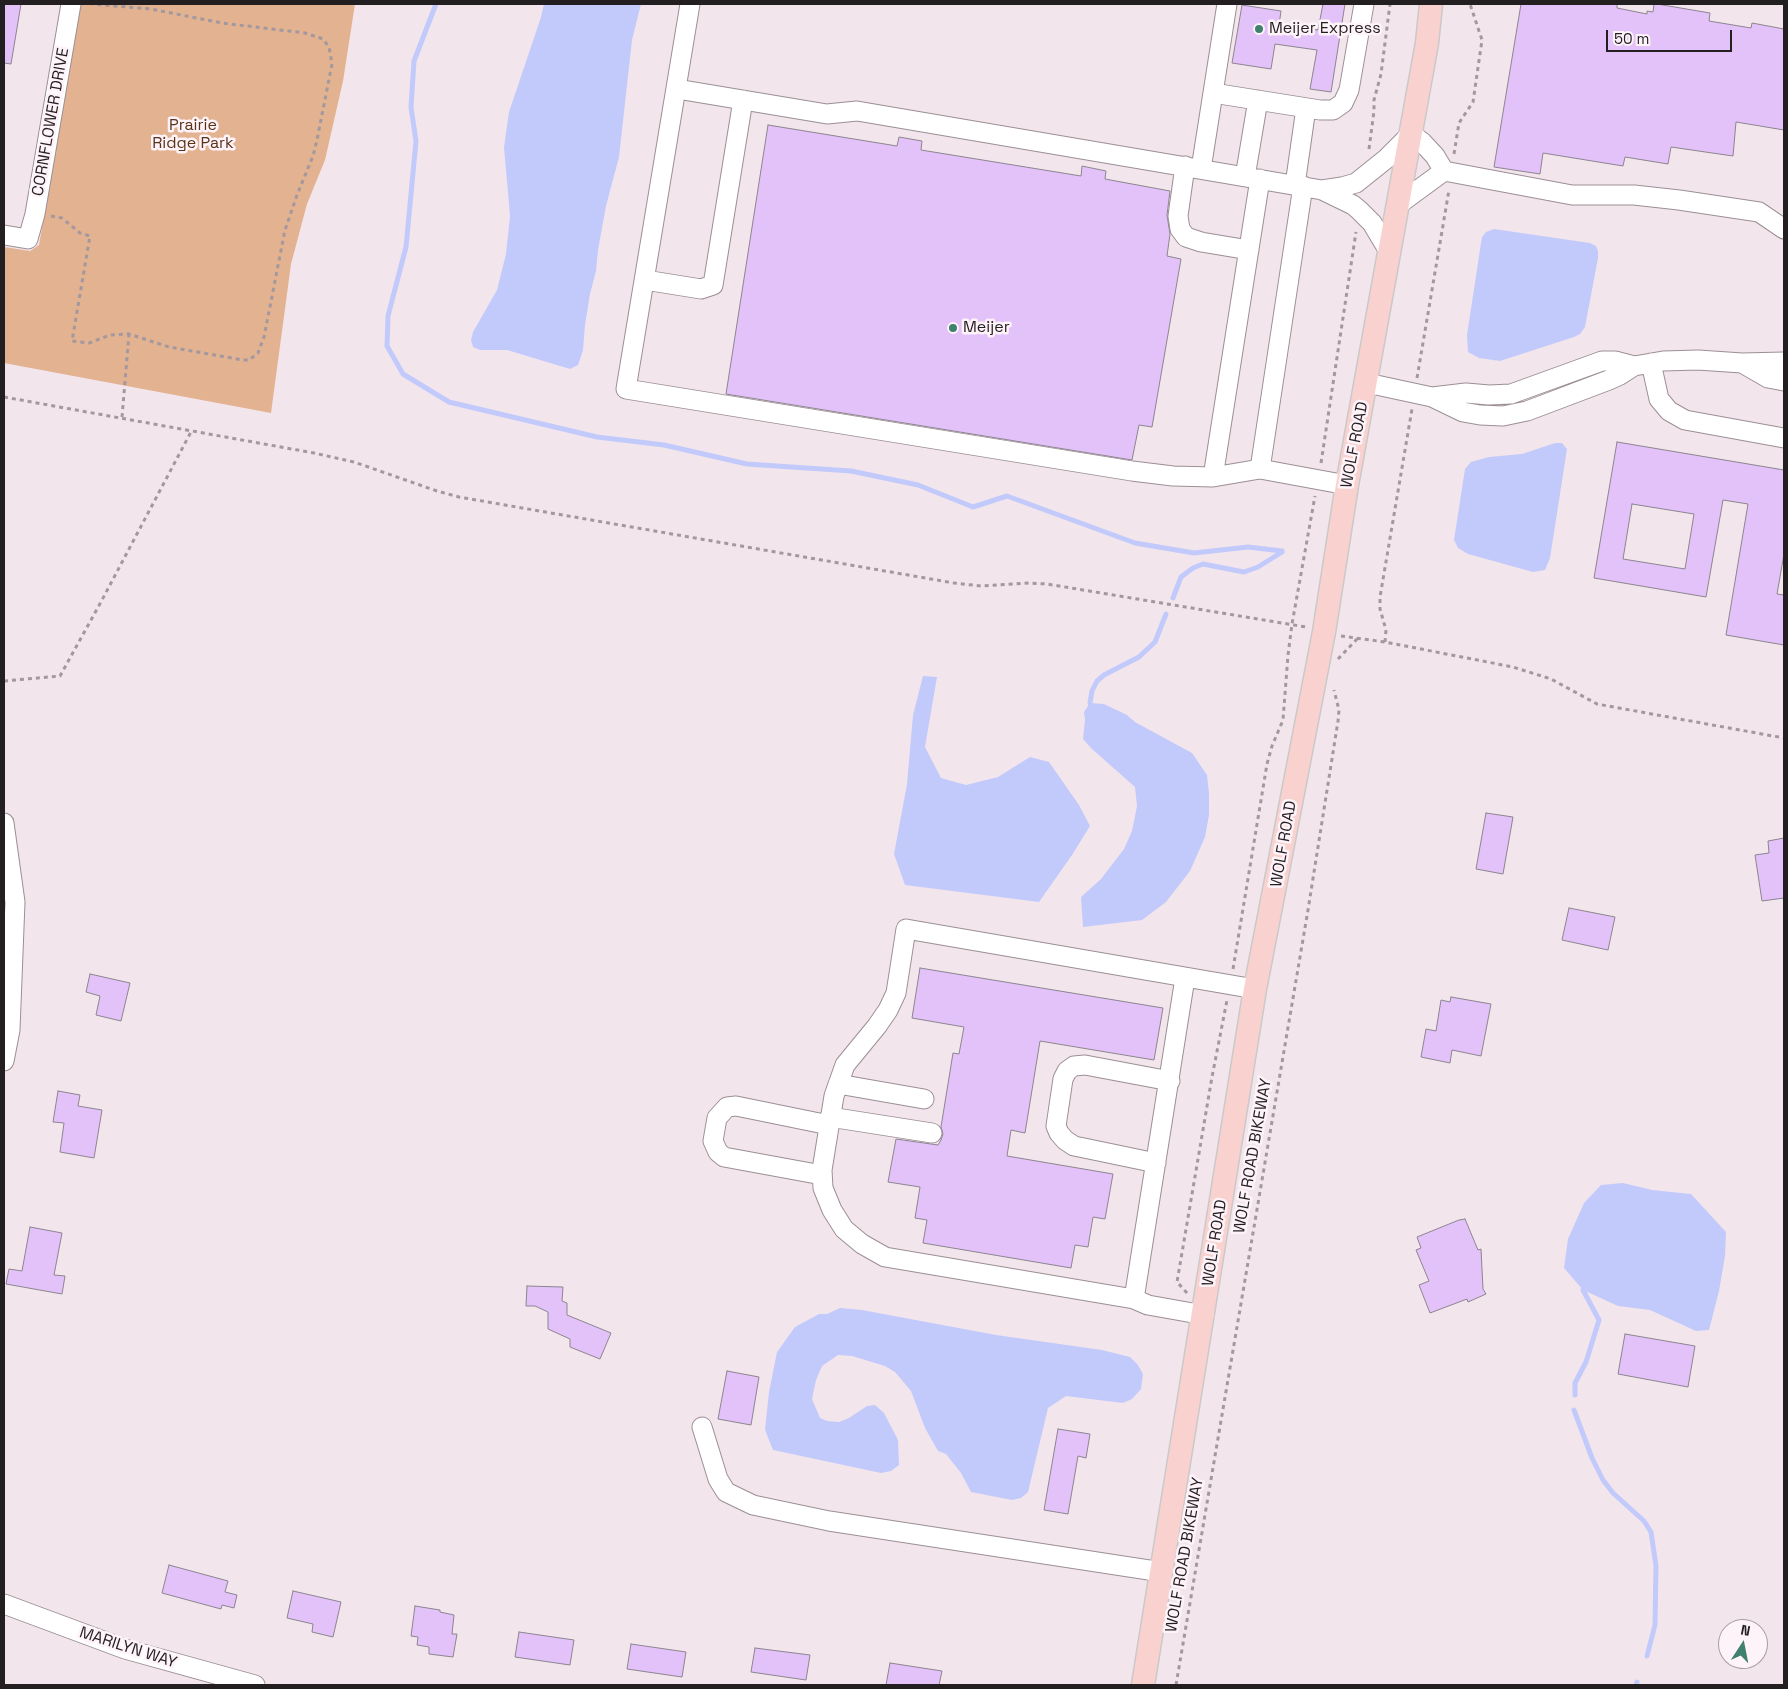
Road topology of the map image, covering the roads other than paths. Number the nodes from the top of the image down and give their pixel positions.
1 (71, 4) edge
2 (690, 4) edge
3 (1228, 4) edge
4 (1364, 4) edge
5 (1431, 4) edge
6 (677, 89) junction
7 (1213, 93) junction
8 (743, 100) junction
9 (1258, 100) junction
10 (1306, 108) junction
11 (1411, 134) junction
12 (1193, 168) junction
13 (1448, 172) junction
14 (1253, 178) junction
15 (1299, 186) junction
16 (1322, 190) junction
17 (1399, 204) junction
18 (1784, 229) edge
19 (4, 235) edge
20 (1249, 250) junction
21 (1390, 253) junction
22 (644, 280) junction
23 (1784, 362) edge
24 (1742, 363) junction
25 (1642, 364) junction
26 (1784, 381) edge
27 (1367, 383) junction
28 (1784, 438) edge
29 (1260, 469) junction
30 (1213, 476) junction
31 (1347, 485) junction
32 (4, 823) edge
33 (1185, 978) junction
34 (1256, 990) junction
35 (4, 1061) edge
36 (1170, 1081) junction
37 (838, 1084) junction
38 (924, 1099) dead end
39 (830, 1121) junction
40 (932, 1133) dead end
41 (1156, 1163) junction
42 (822, 1175) junction
43 (1134, 1299) junction
44 (1194, 1314) junction
45 (702, 1427) dead end
46 (1162, 1572) junction
47 (4, 1604) edge
48 (255, 1685) edge
49 (1143, 1685) edge

1 - 19 street, CORNFLOWER DRIVE
2 - 6 street
3 - 7 street
4 - 10 street
5 - 11 main road, WOLF ROAD
6 - 8 street
6 - 22 street
7 - 9 street
7 - 12 street
8 - 12 street
8 - 22 street
9 - 10 street
9 - 14 street
10 - 15 street
11 - 13 street
11 - 16 street
11 - 17 main road, WOLF ROAD
12 - 14 street
12 - 20 street
13 - 17 street
13 - 18 street
14 - 15 street
14 - 20 street
15 - 16 street
15 - 29 street
16 - 21 street
17 - 21 main road, WOLF ROAD
20 - 30 street
21 - 27 main road, WOLF ROAD
22 - 30 street
23 - 24 street
24 - 25 street
24 - 26 street
25 - 27 street
25 - 28 street
27 - 31 main road, WOLF ROAD
29 - 30 street
29 - 31 street
31 - 34 main road, WOLF ROAD
32 - 35 street
33 - 34 street
33 - 36 street
33 - 37 street
34 - 44 main road, WOLF ROAD
36 - 41 street
36 - 41 street
37 - 38 street
37 - 39 street
39 - 40 street
39 - 42 street
39 - 42 street
41 - 43 street
42 - 43 street
43 - 44 street
44 - 46 main road, WOLF ROAD
45 - 46 street
46 - 49 main road, WOLF ROAD
47 - 48 street, MARILYN WAY

